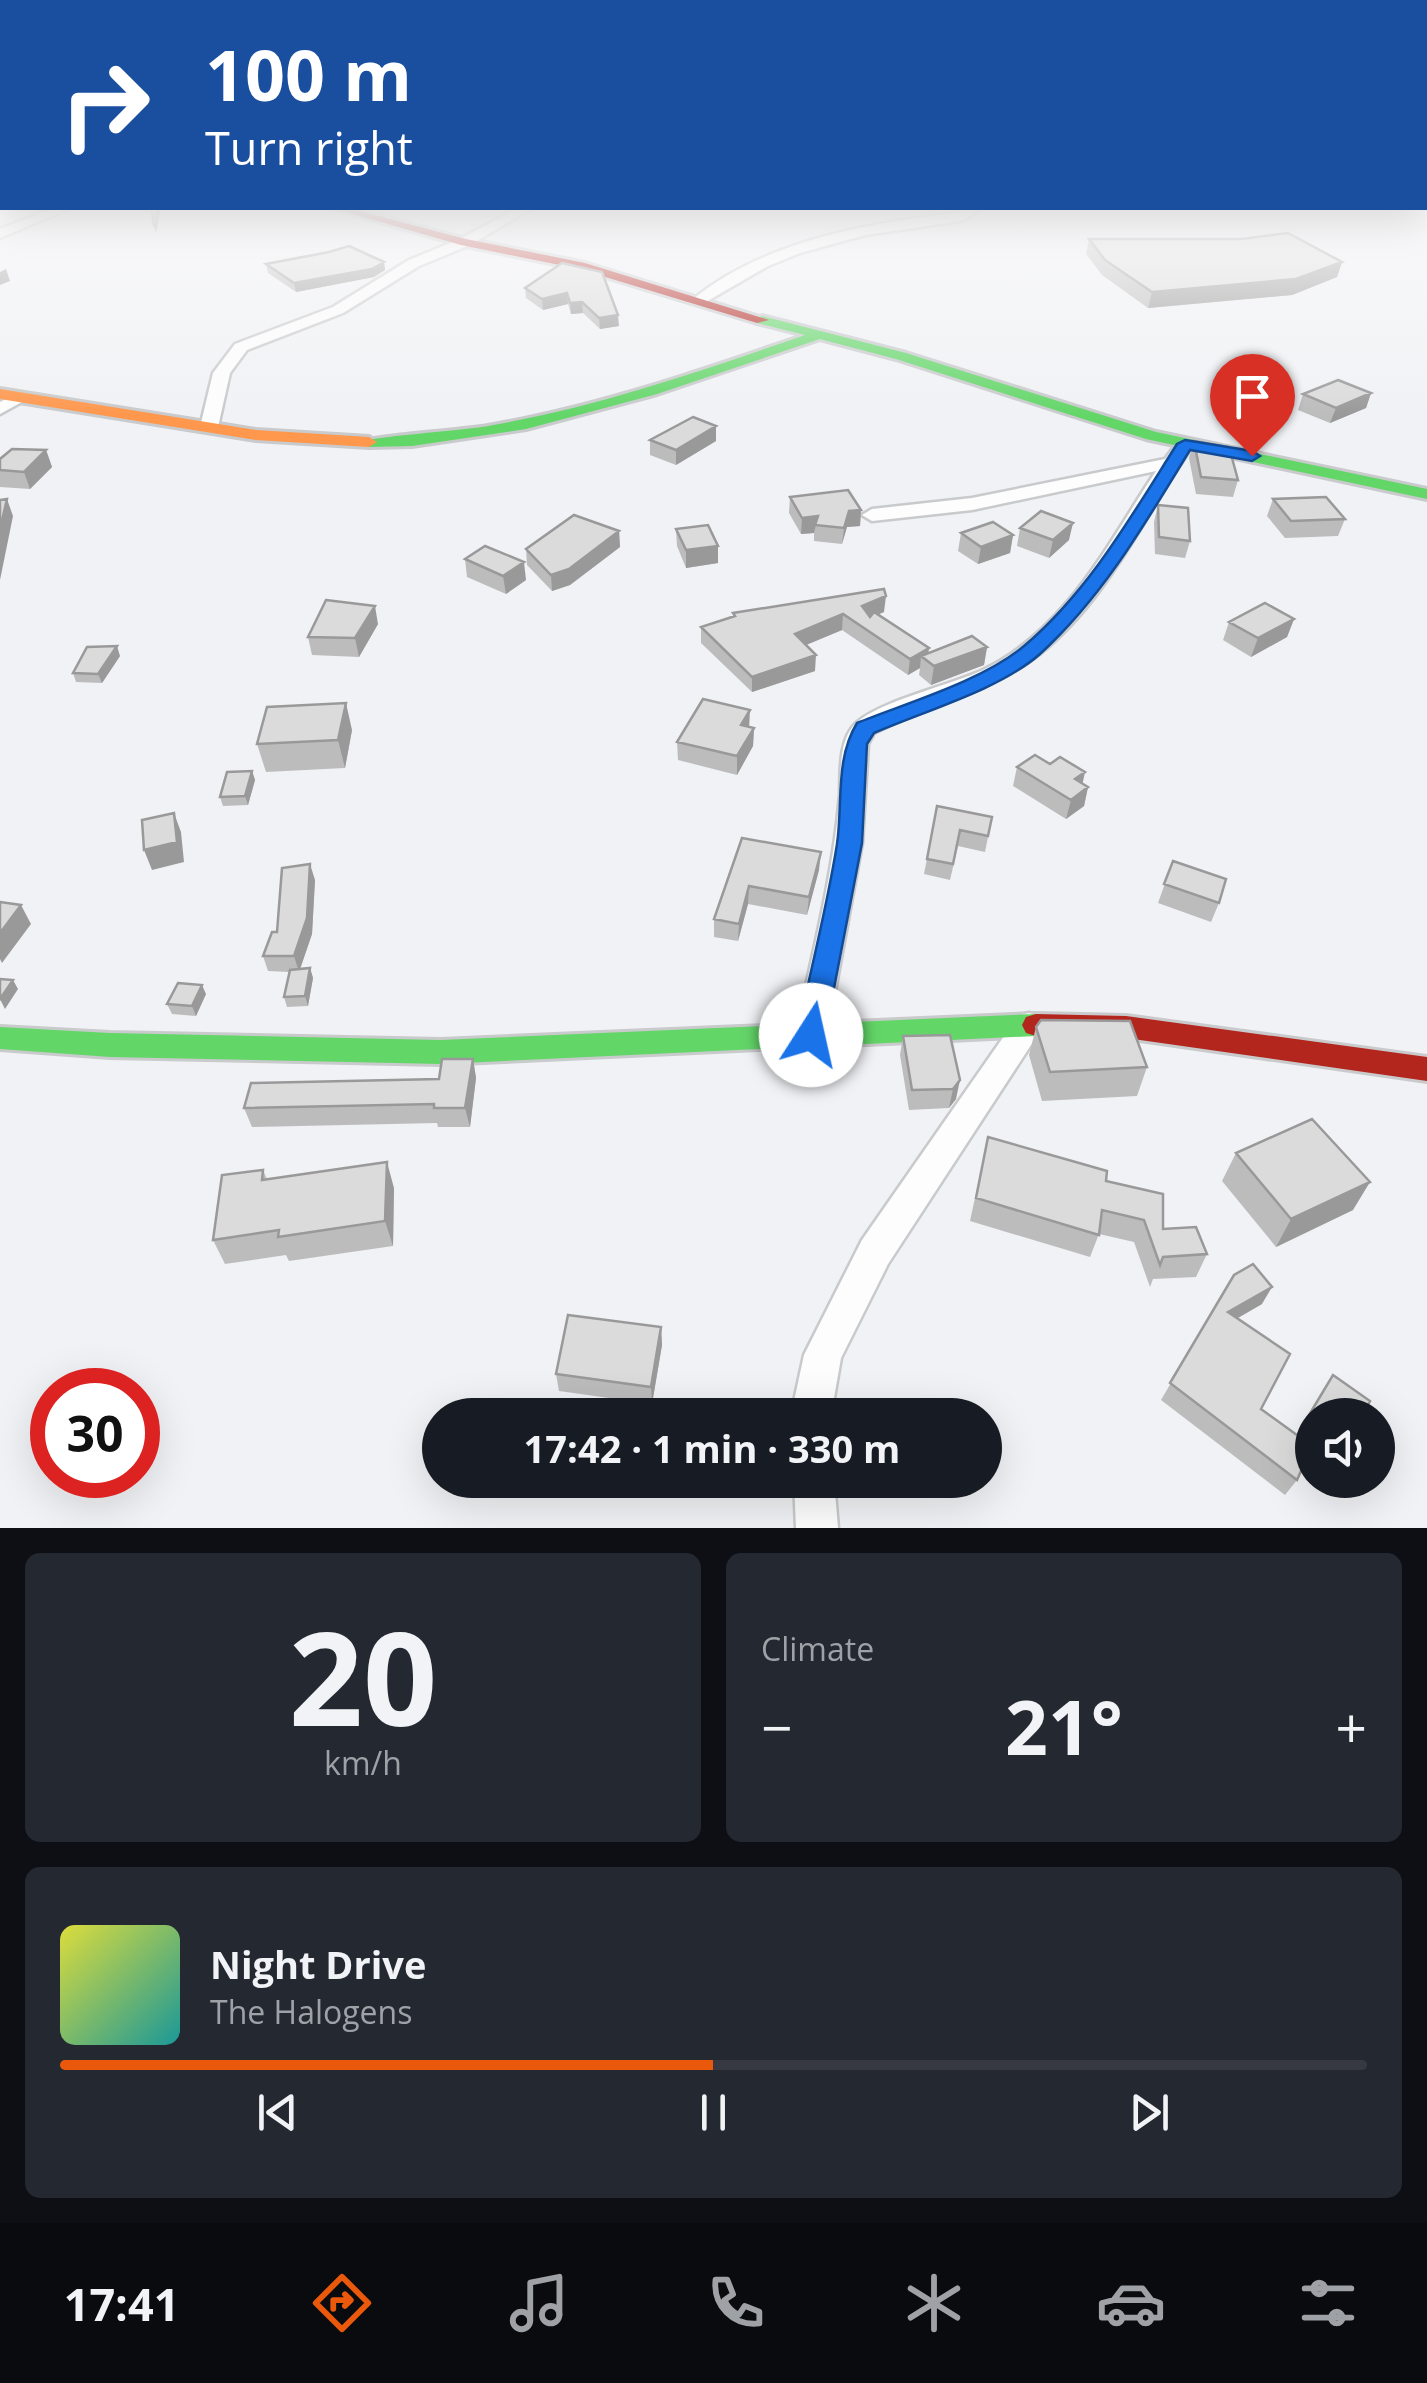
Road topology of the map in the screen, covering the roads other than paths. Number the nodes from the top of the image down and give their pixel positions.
1 (397, 273) edge
2 (604, 273) edge
3 (750, 273) edge
4 (699, 300) junction
5 (816, 336) junction
6 (7, 400) edge
7 (209, 426) junction
8 (1178, 454) junction
9 (1427, 494) edge
10 (872, 515) dead end
11 (1029, 1025) junction
12 (811, 1035) junction
13 (0, 1038) edge
14 (1427, 1069) edge
15 (814, 1398) edge
16 (815, 1498) edge
17 (817, 1528) edge

1 - 7 street
2 - 4 street
3 - 4 street
4 - 5 street
5 - 7 street
5 - 8 street
6 - 7 street
8 - 9 street
8 - 10 street
8 - 12 street
11 - 12 street
11 - 14 street
11 - 15 street
12 - 13 street
16 - 17 street

